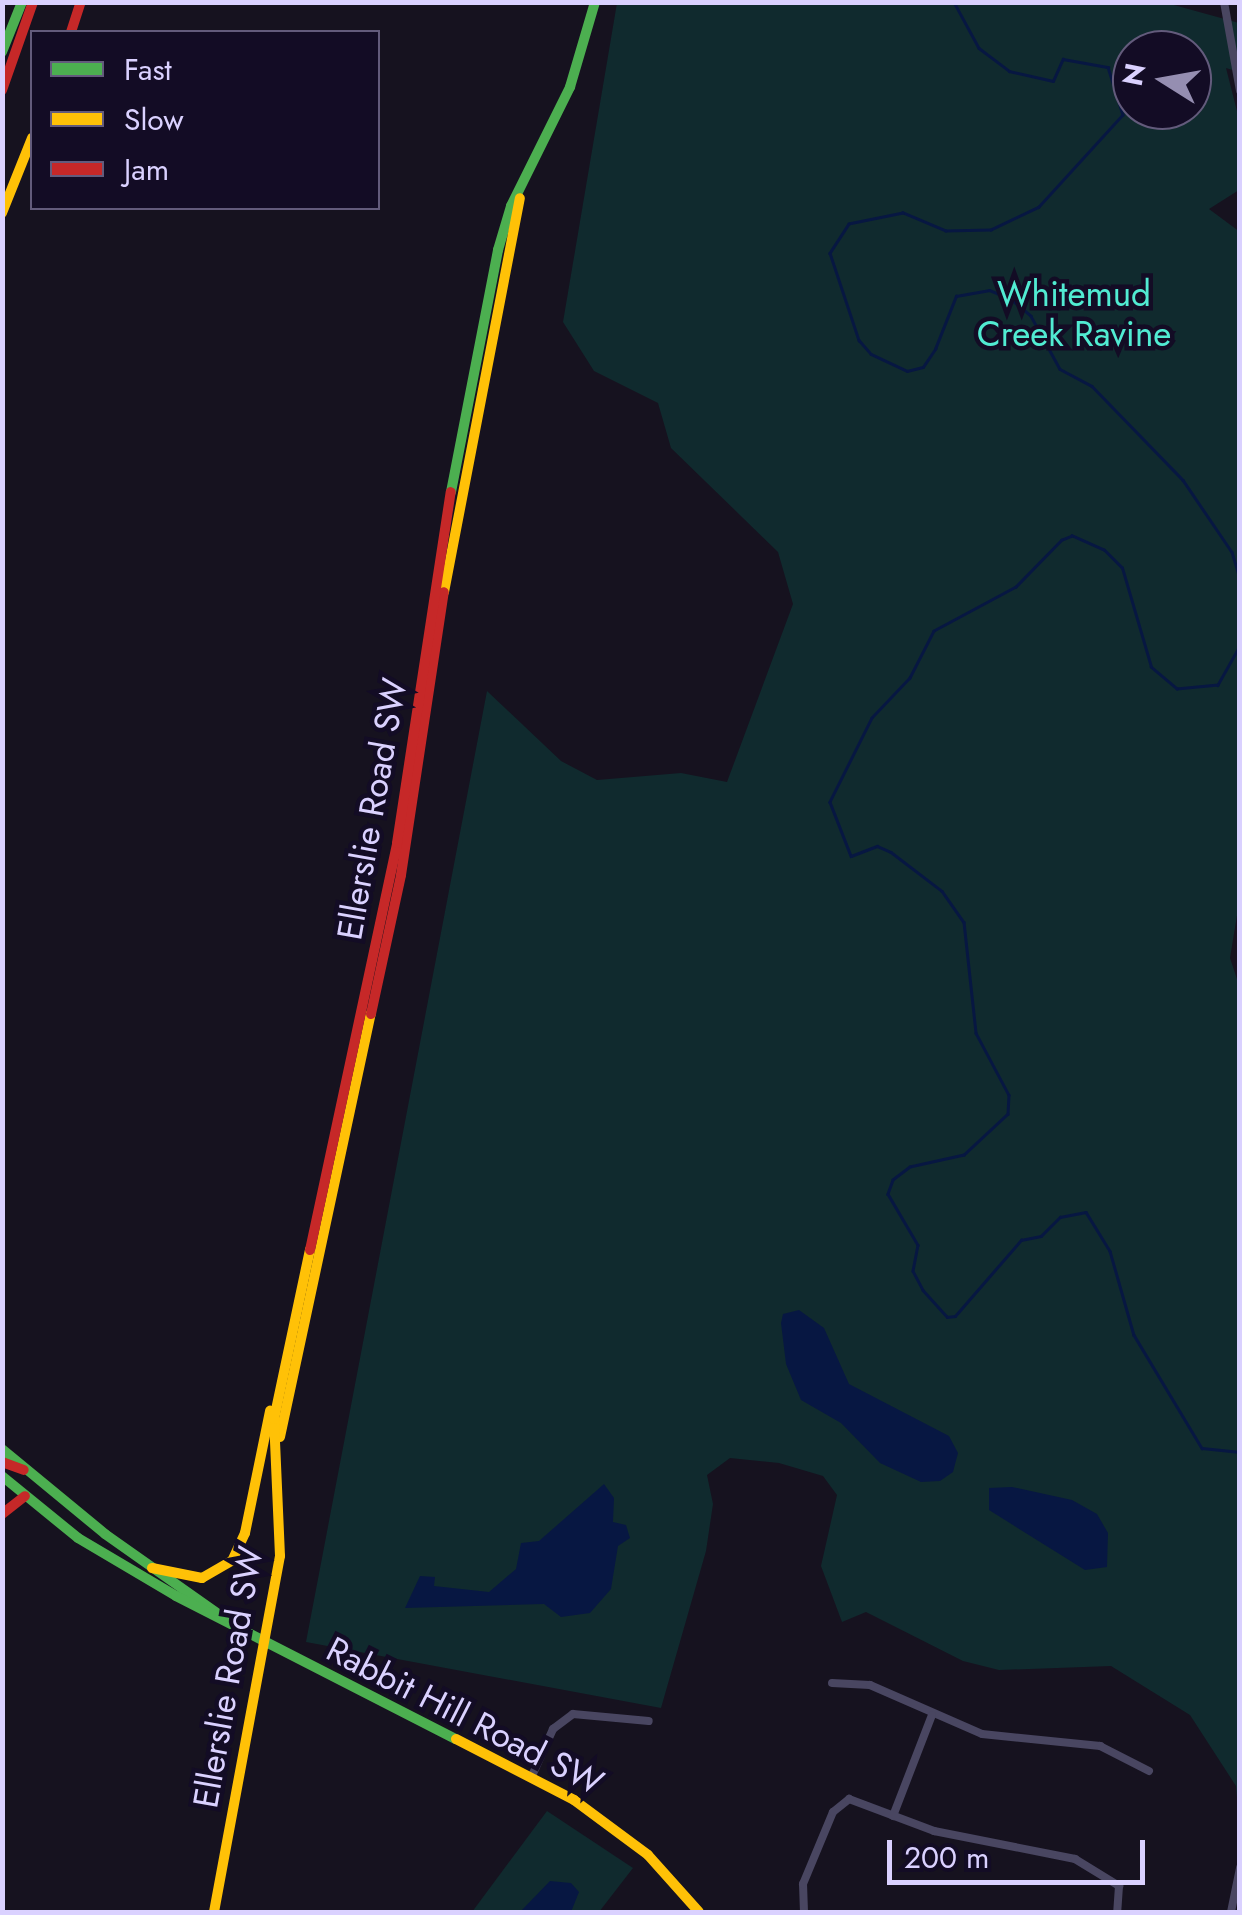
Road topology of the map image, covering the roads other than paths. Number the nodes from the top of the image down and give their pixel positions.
1 (22, 2) edge
2 (33, 2) edge
3 (81, 2) edge
4 (596, 2) edge
5 (1224, 2) edge
6 (71, 30) edge
7 (2, 52) edge
8 (2, 90) edge
9 (1240, 90) edge
10 (30, 143) edge
11 (525, 178) junction
12 (2, 213) edge
13 (292, 1338) junction
14 (2, 1449) edge
15 (278, 1450) junction
16 (2, 1462) edge
17 (25, 1470) junction
18 (4, 1483) edge
19 (25, 1496) junction
20 (2, 1514) edge
21 (152, 1568) junction
22 (236, 1628) junction
23 (266, 1644) junction
24 (832, 1682) dead end
25 (932, 1715) junction
26 (649, 1722) dead end
27 (1149, 1771) dead end
28 (530, 1778) junction
29 (893, 1816) junction
30 (1240, 1868) edge
31 (214, 1912) edge
32 (699, 1912) edge
33 (804, 1912) edge
34 (1117, 1912) edge
35 (1231, 1912) edge

1 - 7 main road
2 - 8 main road
3 - 6 main road
4 - 11 main road, Ellerslie Road SW
5 - 9 street
10 - 12 main road
11 - 13 main road, Ellerslie Road SW
11 - 15 main road, Ellerslie Road SW
13 - 15 main road, Ellerslie Road SW
13 - 21 main road
14 - 17 main road, Rabbit Hill Road SW
15 - 23 main road, Ellerslie Road SW
16 - 17 main road
17 - 21 main road, Rabbit Hill Road SW
18 - 19 main road, Rabbit Hill Road SW
19 - 20 main road
19 - 22 main road, Rabbit Hill Road SW
21 - 22 main road, Rabbit Hill Road SW
22 - 23 main road, Rabbit Hill Road SW
23 - 28 main road, Rabbit Hill Road SW
23 - 31 main road, Ellerslie Road SW
24 - 25 street
25 - 27 street
25 - 29 street
26 - 28 street
28 - 32 main road, Rabbit Hill Road SW
29 - 33 street
29 - 34 street
30 - 35 street

